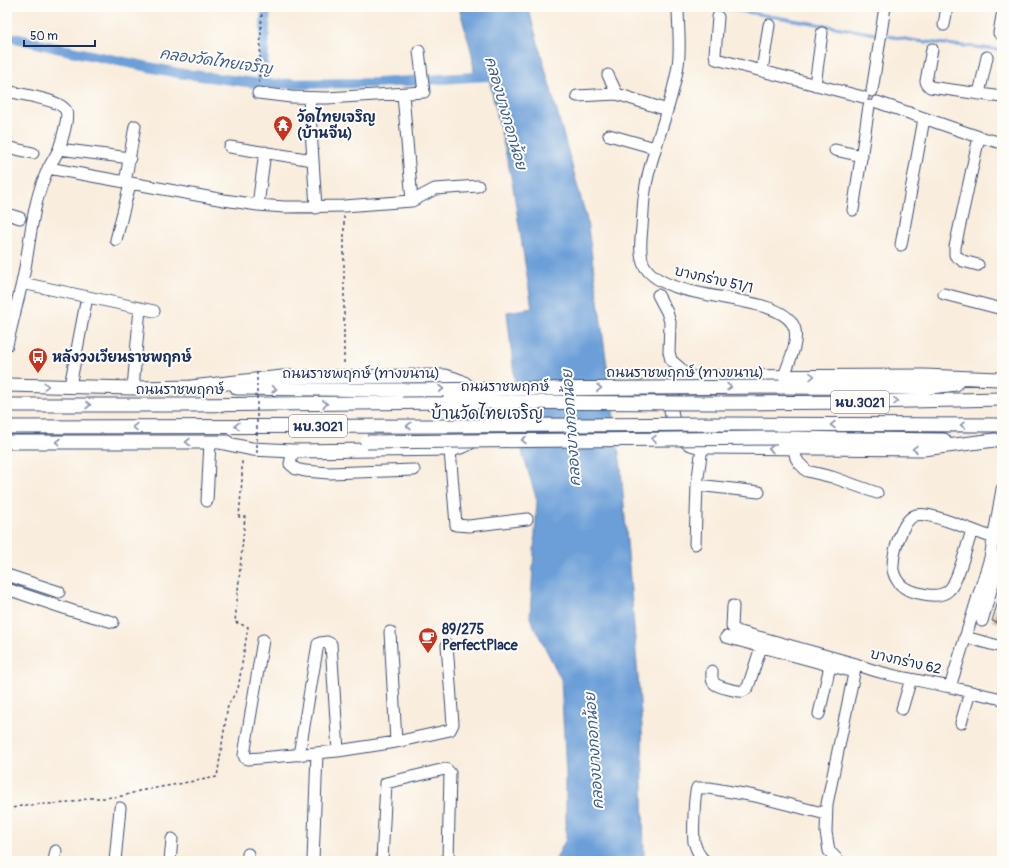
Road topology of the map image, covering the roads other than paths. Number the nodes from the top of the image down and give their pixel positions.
1 (678, 7) edge
2 (885, 7) edge
3 (947, 7) edge
4 (1002, 16) edge
5 (718, 18) dead end
6 (769, 25) dead end
7 (944, 25) dead end
8 (822, 33) dead end
9 (999, 33) dead end
10 (932, 49) dead end
11 (419, 51) dead end
12 (987, 57) dead end
13 (762, 72) junction
14 (608, 75) dead end
15 (815, 85) junction
16 (7, 91) edge
17 (258, 93) dead end
18 (403, 94) junction
19 (617, 94) junction
20 (979, 94) junction
21 (577, 96) dead end
22 (1002, 97) edge
23 (309, 98) junction
24 (870, 99) junction
25 (668, 110) junction
26 (924, 120) junction
27 (135, 126) dead end
28 (609, 135) dead end
29 (979, 138) junction
30 (1002, 143) edge
31 (7, 147) edge
32 (230, 147) dead end
33 (655, 148) junction
34 (59, 149) junction
35 (835, 150) dead end
36 (265, 152) junction
37 (33, 153) dead end
38 (862, 156) junction
39 (130, 158) junction
40 (314, 160) junction
41 (48, 168) junction
42 (128, 183) junction
43 (478, 186) dead end
44 (412, 201) junction
45 (258, 205) junction
46 (316, 208) junction
47 (853, 210) dead end
48 (7, 214) edge
49 (20, 218) dead end
50 (116, 240) dead end
51 (901, 245) dead end
52 (978, 265) dead end
53 (22, 283) junction
54 (944, 294) dead end
55 (658, 295) dead end
56 (87, 297) junction
57 (140, 308) junction
58 (1002, 309) edge
59 (154, 311) dead end
60 (7, 344) edge
61 (689, 379) junction
62 (1001, 379) edge
63 (782, 382) junction
64 (7, 385) edge
65 (70, 386) junction
66 (192, 387) junction
67 (134, 388) junction
68 (1002, 399) edge
69 (7, 405) edge
70 (1002, 425) edge
71 (7, 427) edge
72 (999, 439) edge
73 (7, 442) edge
74 (214, 442) junction
75 (702, 447) junction
76 (794, 449) junction
77 (450, 450) junction
78 (293, 451) junction
79 (414, 470) dead end
80 (697, 485) junction
81 (1002, 489) edge
82 (760, 492) dead end
83 (877, 493) dead end
84 (207, 501) dead end
85 (527, 519) dead end
86 (972, 531) junction
87 (994, 538) junction
88 (695, 544) dead end
89 (1002, 553) edge
90 (7, 575) edge
91 (998, 585) edge
92 (7, 589) edge
93 (59, 592) dead end
94 (733, 606) dead end
95 (982, 621) dead end
96 (113, 622) dead end
97 (390, 632) dead end
98 (726, 637) dead end
99 (965, 637) junction
100 (263, 640) dead end
101 (447, 645) dead end
102 (761, 647) junction
103 (1002, 647) edge
104 (830, 666) junction
105 (855, 668) junction
106 (712, 671) dead end
107 (911, 679) junction
108 (950, 687) junction
109 (970, 692) junction
110 (1002, 700) edge
111 (902, 709) dead end
112 (819, 714) dead end
113 (961, 723) dead end
114 (396, 742) junction
115 (338, 751) junction
116 (299, 755) junction
117 (317, 756) junction
118 (120, 808) dead end
119 (826, 814) junction
120 (172, 839) dead end
121 (115, 861) edge
122 (170, 861) edge
123 (313, 861) edge
124 (382, 861) edge
125 (448, 861) edge
126 (705, 861) edge
127 (839, 861) edge

1 - 25 street, บางกร่าง 51/1
2 - 24 street
3 - 7 street
4 - 9 street
5 - 13 street
6 - 13 street
8 - 15 street
10 - 20 street
11 - 18 street
12 - 20 street
13 - 15 street
14 - 19 street
15 - 24 street
16 - 34 street
17 - 23 street
18 - 23 street
18 - 44 street
19 - 21 street
19 - 25 street
20 - 22 street
23 - 40 street
24 - 26 street
24 - 38 street
25 - 33 street, บางกร่าง 51/1
26 - 29 street
26 - 51 street
27 - 39 street
28 - 33 street
29 - 30 street
29 - 52 street
31 - 37 street
32 - 36 street
33 - 63 street, บางกร่าง 51/1
34 - 39 street
34 - 41 street
35 - 38 street
36 - 40 street
36 - 45 street
38 - 47 street
39 - 42 street
40 - 46 street
41 - 42 street
41 - 53 street
42 - 45 street
42 - 50 street
43 - 44 street
44 - 46 street
45 - 46 street
48 - 49 street
53 - 56 street
53 - 60 street
54 - 58 street
55 - 61 street
56 - 57 street
56 - 65 street
57 - 59 street
57 - 67 street
61 - 63 main road
61 - 75 main road
63 -> 62 main road, ถนนราชพฤกษ์ (ทางขนาน) / นบ.3021
66 -> 63 main road, ถนนราชพฤกษ์ (ทางขนาน) / นบ.3021, bridge
64 -> 65 main road, ถนนราชพฤกษ์ (ทางขนาน) / นบ.3021
65 - 67 main road, ถนนราชพฤกษ์ (ทางขนาน) / นบ.3021
66 - 67 main road, ถนนราชพฤกษ์ (ทางขนาน) / นบ.3021
66 - 77 main road
69 -> 68 main road, ถนนราชพฤกษ์ / นบ.3021, bridge
70 -> 71 main road, นบ.3021, bridge
72 -> 74 main road, นบ.3021, bridge
72 -> 76 main road
74 -> 73 main road, นบ.3021
74 - 78 main road
74 - 84 street
76 -> 75 main road
75 - 80 street
76 - 83 street
77 - 78 main road
77 - 85 street
78 - 79 street
80 - 82 street
80 - 88 street
81 - 87 street, บางกร่าง 62
86 - 86 street
86 - 87 street
87 - 99 street, บางกร่าง 62
89 - 91 street
90 - 93 street
91 - 95 street
92 - 96 street
94 - 105 street
97 - 114 street
98 - 102 street
99 - 103 street
99 - 108 street, บางกร่าง 62
100 - 116 street
101 - 114 street
102 - 104 street
102 - 106 street
104 - 105 street
104 - 112 street
105 - 107 street, บางกร่าง 62
105 - 119 street, บางกร่าง 62
107 - 108 street, บางกร่าง 62
107 - 111 street
108 - 109 street
109 - 110 street
109 - 113 street
114 - 115 street
115 - 116 street
115 - 117 street
116 - 117 street
117 - 123 street
118 - 121 street
119 - 126 street
119 - 127 street, บางกร่าง 62
120 - 122 street
124 - 125 street

